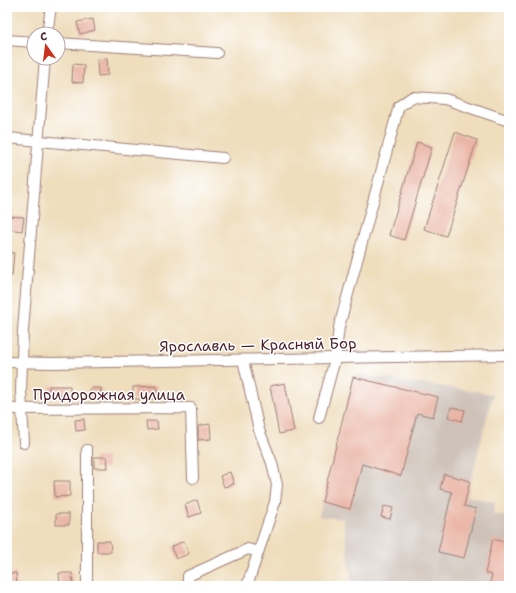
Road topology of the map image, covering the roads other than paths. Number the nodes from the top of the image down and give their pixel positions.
1 (51, 7) edge
2 (48, 26) edge
3 (7, 40) edge
4 (26, 41) edge
5 (66, 44) edge
6 (217, 53) dead end
7 (44, 66) edge
8 (509, 121) edge
9 (7, 138) edge
10 (38, 141) junction
11 (223, 158) dead end
12 (509, 355) edge
13 (335, 359) junction
14 (243, 360) junction
15 (7, 362) edge
16 (22, 362) junction
17 (7, 409) edge
18 (22, 410) junction
19 (318, 418) dead end
20 (24, 444) dead end
21 (88, 450) dead end
22 (193, 478) dead end
23 (258, 552) junction
24 (87, 586) edge
25 (188, 586) edge
26 (247, 586) edge

1 - 2 street
3 - 4 street
5 - 6 street
7 - 10 street
8 - 13 street
9 - 10 street
10 - 11 street
10 - 16 street
12 - 13 street, Ярославль — Красный Бор
13 - 14 street, Ярославль — Красный Бор
13 - 19 street
14 - 16 street, Ярославль — Красный Бор
14 - 23 street
15 - 16 street, Ярославль — Красный Бор
16 - 18 street
17 - 18 street, Придорожная улица
18 - 20 street
18 - 22 street, Придорожная улица
21 - 24 street
23 - 25 street
23 - 26 street

